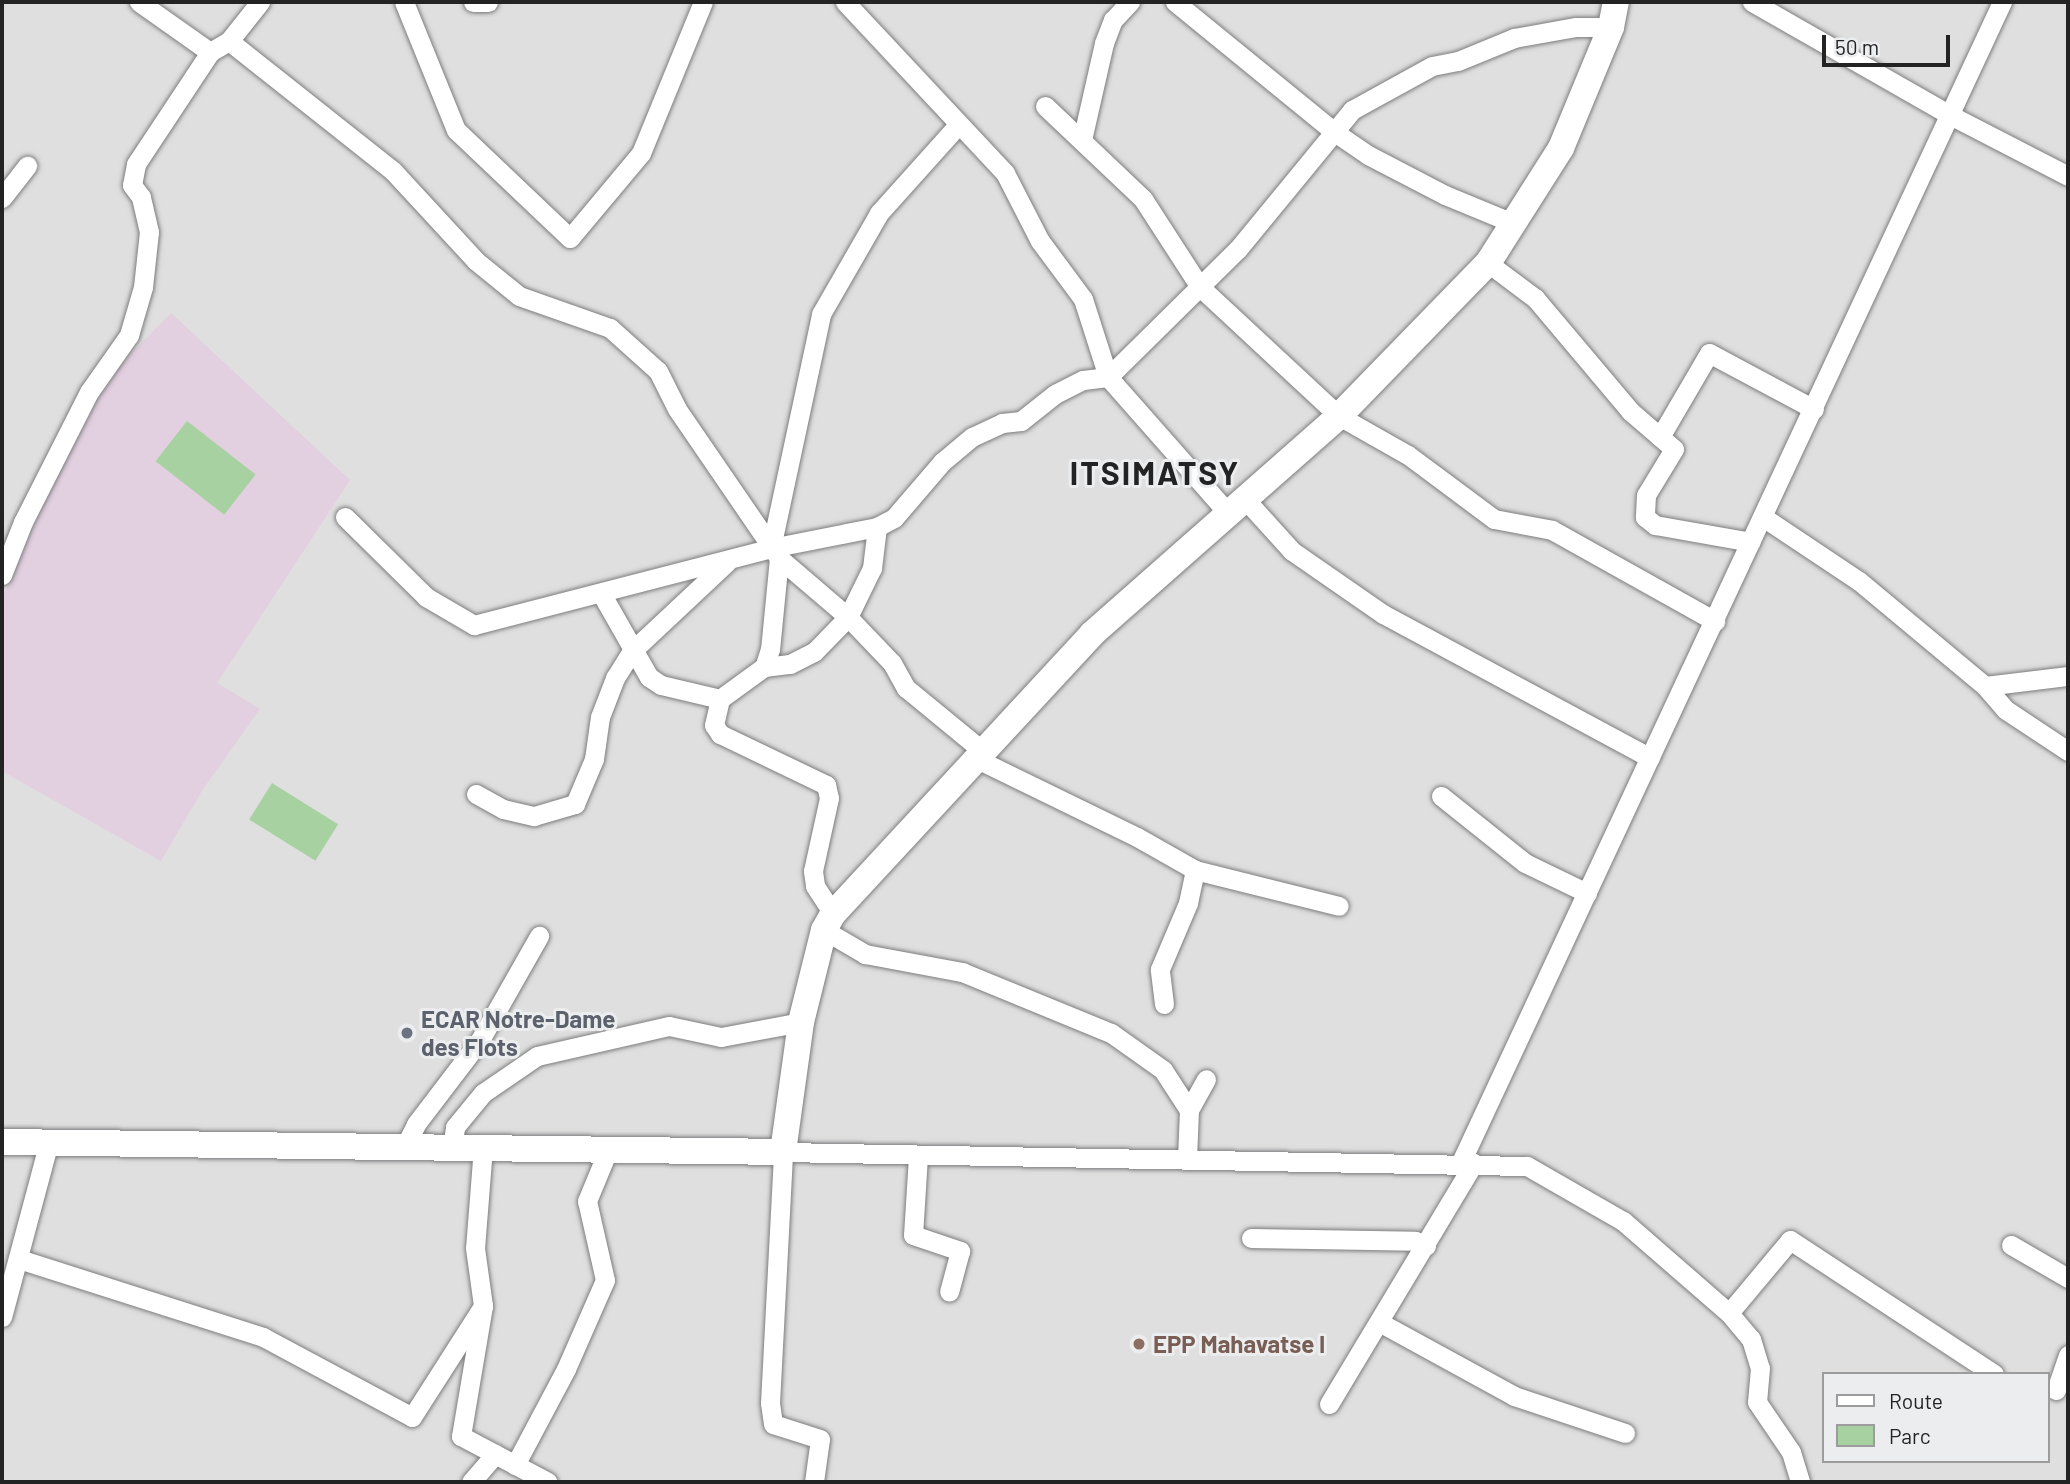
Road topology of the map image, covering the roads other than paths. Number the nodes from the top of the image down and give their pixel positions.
1 (139, 2) edge
2 (260, 2) edge
3 (404, 2) edge
4 (473, 2) edge
5 (488, 2) edge
6 (703, 2) edge
7 (845, 2) edge
8 (1130, 2) edge
9 (1175, 2) edge
10 (1752, 2) edge
11 (2003, 2) edge
12 (1613, 14) edge
13 (229, 41) junction
14 (210, 52) junction
15 (1045, 106) dead end
16 (1948, 114) junction
17 (958, 125) junction
18 (1333, 131) junction
19 (1082, 140) junction
20 (27, 166) dead end
21 (2068, 176) edge
22 (2, 198) edge
23 (1515, 224) junction
24 (1488, 262) junction
25 (1200, 287) junction
26 (1108, 377) junction
27 (1814, 410) junction
28 (1339, 416) junction
29 (1660, 437) junction
30 (1235, 505) junction
31 (345, 517) dead end
32 (1763, 517) junction
33 (877, 527) junction
34 (1751, 542) junction
35 (775, 553) junction
36 (731, 559) junction
37 (2, 575) edge
38 (601, 593) junction
39 (848, 617) junction
40 (1714, 621) junction
41 (632, 651) junction
42 (764, 667) junction
43 (2068, 676) edge
44 (1985, 686) junction
45 (720, 699) junction
46 (2068, 751) edge
47 (980, 756) junction
48 (1650, 758) junction
49 (476, 794) dead end
50 (1441, 796) dead end
51 (1195, 870) junction
52 (1587, 893) junction
53 (1339, 906) dead end
54 (829, 922) junction
55 (538, 936) dead end
56 (1164, 1004) dead end
57 (801, 1022) junction
58 (1206, 1079) dead end
59 (1189, 1110) junction
60 (2, 1142) edge
61 (49, 1142) junction
62 (405, 1146) junction
63 (452, 1147) junction
64 (483, 1147) junction
65 (610, 1148) junction
66 (783, 1152) junction
67 (918, 1156) junction
68 (1187, 1159) junction
69 (1468, 1163) junction
70 (1251, 1238) dead end
71 (2011, 1245) dead end
72 (1426, 1246) junction
73 (19, 1259) junction
74 (2068, 1278) edge
75 (949, 1292) dead end
76 (483, 1306) junction
77 (1729, 1313) junction
78 (2, 1317) edge
79 (1379, 1322) junction
80 (2068, 1355) edge
81 (1991, 1372) edge
82 (2057, 1392) edge
83 (1329, 1404) dead end
84 (1625, 1433) dead end
85 (495, 1454) junction
86 (515, 1465) junction
87 (471, 1482) edge
88 (548, 1482) edge
89 (814, 1482) edge
90 (1800, 1482) edge

1 - 14 street
2 - 13 street
3 - 6 street
4 - 5 street
7 - 17 street
8 - 19 street
9 - 18 street
10 - 16 street
11 - 16 street
12 - 18 street
12 - 23 street
13 - 14 street
13 - 35 street
14 - 37 street
15 - 19 street
16 - 21 street
16 - 27 street
17 - 26 street
17 - 35 street
18 - 23 street
18 - 25 street
19 - 25 street
20 - 22 street
23 - 24 street
24 - 28 street
24 - 29 street
25 - 26 street
25 - 28 street
26 - 30 street
26 - 33 street
27 - 29 street
27 - 32 street
28 - 30 street
28 - 40 street
29 - 34 street
30 - 47 street
30 - 48 street
31 - 38 street
32 - 34 street
32 - 44 street
33 - 35 street
33 - 39 street
34 - 40 street
35 - 36 street
35 - 39 street
35 - 42 street
36 - 38 street
36 - 41 street
38 - 41 street
39 - 42 street
39 - 47 street
40 - 48 street
41 - 45 street
41 - 49 street
42 - 45 street
43 - 44 street
44 - 46 street
45 - 54 street
47 - 51 street
47 - 54 street
48 - 52 street
50 - 52 street
51 - 53 street
51 - 56 street
52 - 69 street
54 - 57 street
54 - 59 street
55 - 62 street
57 - 63 street
57 - 66 street
58 - 59 street
59 - 68 street
60 - 61 street
61 - 62 street
61 - 73 street
62 - 63 street
63 - 64 street
64 - 65 street
64 - 76 street
65 - 66 street
65 - 86 street
66 - 67 street
66 - 89 street
67 - 68 street
67 - 75 street
68 - 69 street
69 - 72 street
69 - 77 street
70 - 72 street
71 - 74 street
72 - 79 street
73 - 76 street
73 - 78 street
76 - 85 street
77 - 81 street
77 - 90 street
79 - 83 street
79 - 84 street
80 - 82 street
85 - 86 street
85 - 87 street
86 - 88 street

